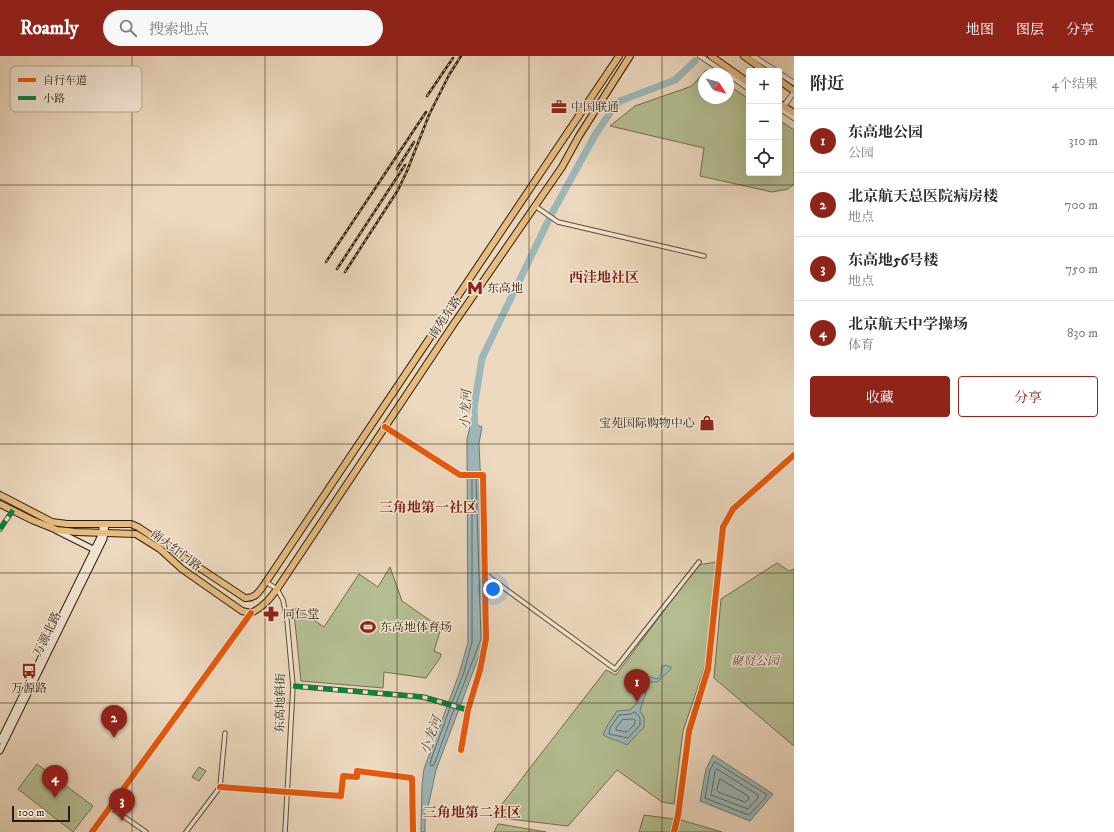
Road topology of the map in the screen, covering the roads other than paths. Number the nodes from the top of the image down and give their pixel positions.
1 (619, 56) edge
2 (630, 56) edge
3 (700, 56) edge
4 (711, 56) edge
5 (744, 56) edge
6 (753, 56) edge
7 (719, 68) edge
8 (761, 68) edge
9 (771, 68) edge
10 (782, 75) edge
11 (734, 78) edge
12 (746, 81) edge
13 (782, 82) edge
14 (794, 83) edge
15 (746, 86) edge
16 (794, 91) edge
17 (782, 106) edge
18 (782, 107) edge
19 (782, 108) edge
20 (794, 113) edge
21 (794, 118) edge
22 (535, 206) junction
23 (704, 256) dead end
24 (385, 427) junction
25 (794, 455) edge
26 (0, 495) edge
27 (0, 504) edge
28 (13, 510) junction
29 (104, 524) junction
30 (47, 526) junction
31 (0, 529) edge
32 (103, 533) junction
33 (93, 550) junction
34 (699, 562) dead end
35 (485, 574) junction
36 (266, 582) junction
37 (276, 589) junction
38 (251, 613) junction
39 (293, 686) junction
40 (466, 710) junction
41 (225, 733) dead end
42 (0, 741) edge
43 (461, 750) dead end
44 (0, 751) edge
45 (220, 786) junction
46 (287, 792) junction
47 (110, 807) junction
48 (92, 832) edge
49 (146, 832) edge
50 (186, 832) edge
51 (285, 832) edge
52 (414, 832) edge
53 (674, 832) edge

1 - 36 highway, 南苑东路
2 - 22 highway, 南苑东路
3 - 7 street
4 - 12 highway
5 - 8 highway
6 - 9 street
10 - 14 street
11 - 15 street
13 - 16 highway
16 - 17 street
18 - 20 highway
19 - 21 street
22 - 23 street
22 - 24 highway, 南苑东路
24 - 35 street
24 - 37 highway, 南苑东路
25 - 53 street
26 - 29 highway, 南大红门路
27 - 28 highway, 南大红门路
28 - 30 highway, 南大红门路
28 - 31 street
29 - 32 main road
29 - 36 highway, 南大红门路
30 - 32 highway, 南大红门路
30 - 33 main road
32 - 33 main road, 万源北路
32 - 38 highway, 南大红门路
32 - 44 main road, 万源北路
33 - 42 main road, 万源北路
34 - 35 street
35 - 40 street
36 - 37 street, 东高地斜街
37 - 38 highway
37 - 39 street, 东高地斜街
38 - 47 street
39 - 40 street
39 - 46 street, 东高地斜街
40 - 43 street
41 - 45 street
45 - 46 street
45 - 50 street
46 - 51 street, 东高地斜街
46 - 52 street
47 - 48 street
47 - 49 street

